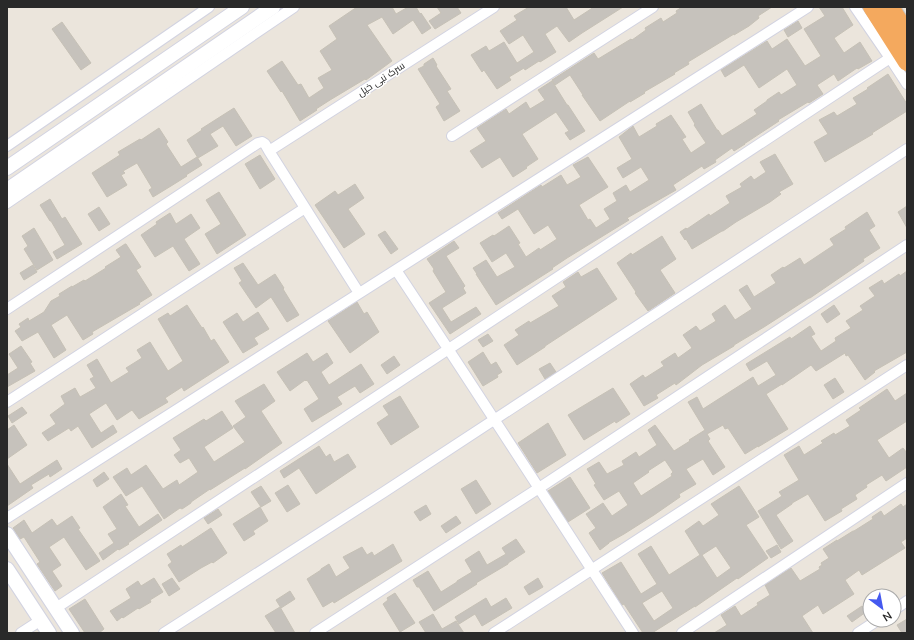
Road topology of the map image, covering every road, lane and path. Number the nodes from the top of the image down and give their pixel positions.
1 (209, 7) edge
2 (242, 7) edge
3 (273, 7) edge
4 (294, 7) edge
5 (494, 7) edge
6 (653, 7) edge
7 (808, 7) edge
8 (855, 7) edge
9 (872, 7) edge
10 (890, 7) edge
11 (792, 11) edge
12 (907, 34) edge
13 (899, 60) edge
14 (907, 84) edge
15 (452, 136) dead end
16 (7, 146) edge
17 (907, 149) edge
18 (269, 150) junction
19 (7, 168) edge
20 (7, 190) edge
21 (7, 203) edge
22 (305, 208) junction
23 (907, 245) edge
24 (396, 270) junction
25 (358, 294) junction
26 (7, 309) edge
27 (449, 349) junction
28 (907, 365) edge
29 (7, 402) edge
30 (494, 420) junction
31 (907, 483) edge
32 (538, 488) junction
33 (7, 518) edge
34 (7, 534) edge
35 (7, 569) edge
36 (591, 569) junction
37 (56, 608) junction
38 (41, 620) junction
39 (21, 633) edge
40 (49, 633) edge
41 (72, 633) edge
42 (164, 633) edge
43 (315, 633) edge
44 (494, 633) edge
45 (633, 633) edge
46 (682, 633) edge

1 - 16 street
2 - 19 main road
3 - 20 main road
4 - 21 street
5 - 18 street, سرک نبی خیل
6 - 15 street
7 - 11 street
8 - 13 street
9 - 13 highway
10 - 12 highway
11 - 24 street
13 - 14 street
13 - 27 street
17 - 30 street
18 - 22 street
18 - 26 street
22 - 25 street
22 - 29 street
23 - 32 street
24 - 25 street
24 - 27 street
25 - 33 street
27 - 30 street
27 - 37 street
28 - 36 street
30 - 32 street
30 - 42 street
31 - 46 street
32 - 36 street
32 - 43 street
34 - 37 main road
35 - 38 main road
36 - 44 street
36 - 45 street
37 - 41 main road
38 - 39 street
38 - 40 main road

